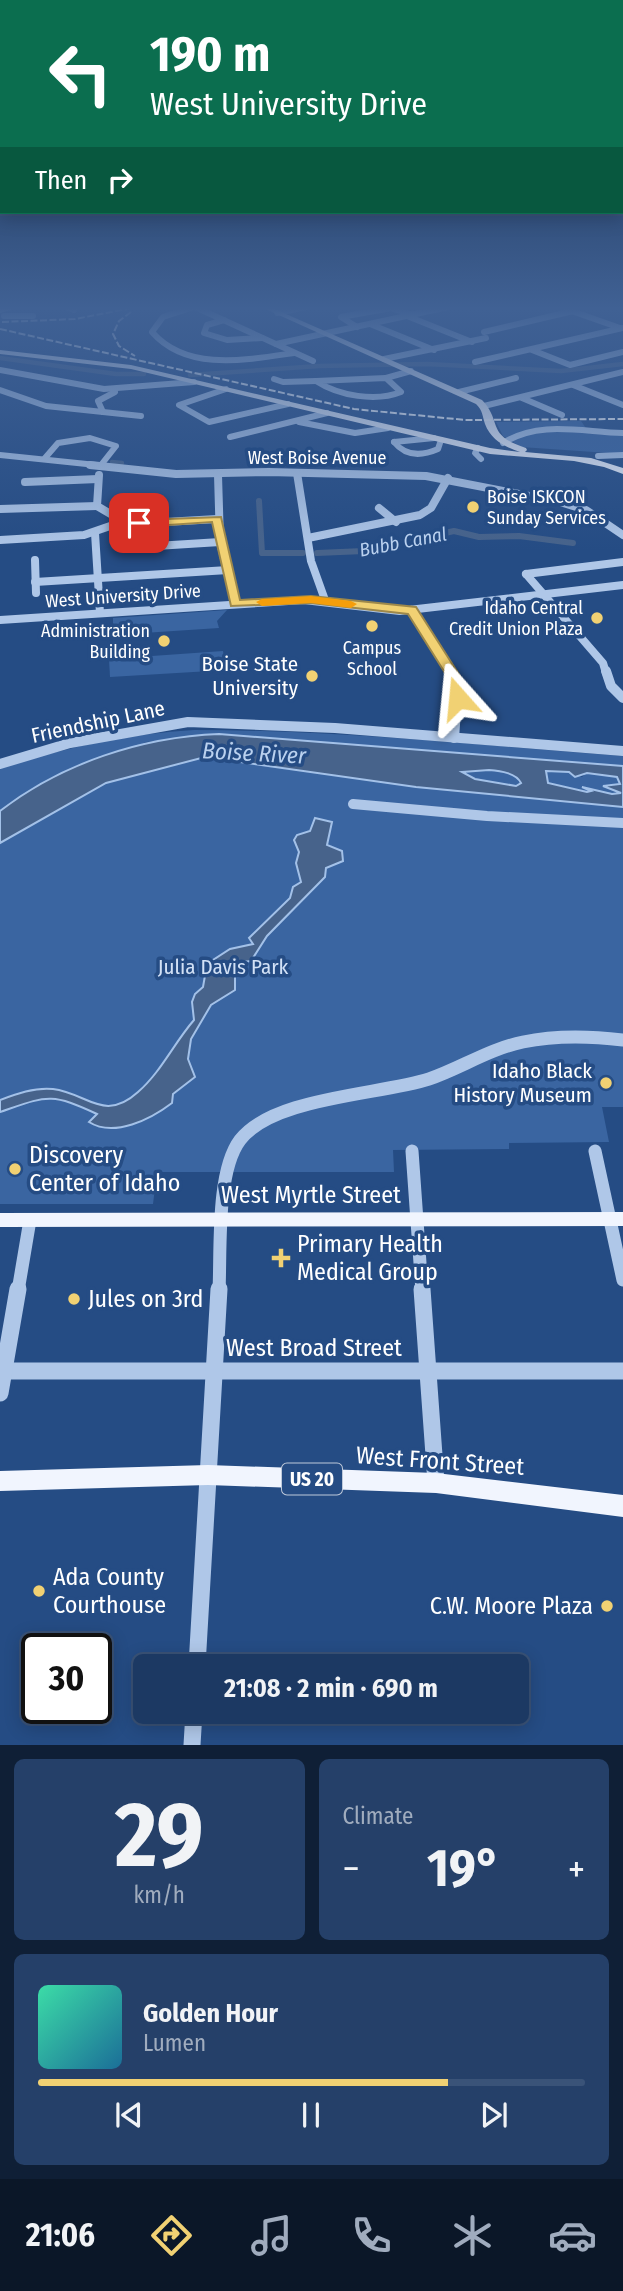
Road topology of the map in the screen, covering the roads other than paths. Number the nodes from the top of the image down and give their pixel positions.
1 (105, 388) edge
2 (134, 388) edge
3 (341, 388) edge
4 (397, 388) edge
5 (451, 388) edge
6 (474, 388) edge
7 (560, 388) edge
8 (582, 388) edge
9 (226, 389) joint
10 (0, 390) edge
11 (120, 390) junction
12 (459, 392) junction
13 (246, 393) junction
14 (522, 398) junction
15 (288, 404) junction
16 (623, 405) edge
17 (484, 406) junction
18 (103, 412) junction
19 (327, 414) junction
20 (562, 415) dead end
21 (141, 416) dead end
22 (295, 421) junction
23 (376, 425) junction
24 (388, 428) junction
25 (623, 433) edge
26 (230, 437) dead end
27 (437, 439) junction
28 (491, 443) junction
29 (503, 443) junction
30 (474, 447) junction
31 (545, 452) junction
32 (501, 453) junction
33 (0, 455) edge
34 (623, 455) edge
35 (598, 456) junction
36 (46, 458) junction
37 (481, 459) dead end
38 (623, 463) edge
39 (101, 465) junction
40 (623, 471) edge
41 (297, 473) junction
42 (218, 475) junction
43 (448, 478) junction
44 (98, 479) junction
45 (24, 482) dead end
46 (97, 506) junction
47 (379, 508) dead end
48 (0, 509) edge
49 (217, 519) junction
50 (396, 522) junction
51 (607, 524) junction
52 (113, 525) junction
53 (623, 525) edge
54 (95, 533) junction
55 (623, 535) edge
56 (307, 538) junction
57 (0, 540) edge
58 (220, 542) junction
59 (156, 546) dead end
60 (35, 560) dead end
61 (623, 562) edge
62 (228, 570) junction
63 (99, 578) junction
64 (35, 582) junction
65 (623, 585) edge
66 (36, 593) dead end
67 (543, 595) junction
68 (326, 600) junction
69 (235, 604) junction
70 (411, 610) junction
71 (100, 613) junction
72 (0, 620) edge
73 (623, 698) edge
74 (454, 738) junction
75 (623, 751) edge
76 (0, 764) edge
77 (353, 804) dead end
78 (623, 822) edge
79 (623, 1040) edge
80 (412, 1151) dead end
81 (595, 1151) dead end
82 (617, 1219) edge
83 (0, 1220) edge
84 (30, 1220) junction
85 (223, 1220) junction
86 (416, 1220) junction
87 (623, 1280) edge
88 (6, 1371) junction
89 (214, 1371) junction
90 (428, 1371) junction
91 (623, 1371) edge
92 (0, 1393) edge
93 (208, 1475) junction
94 (0, 1481) edge
95 (436, 1483) junction
96 (623, 1506) edge
97 (198, 1654) edge
98 (193, 1724) edge
99 (192, 1745) edge

1 - 11 street
2 - 11 street
3 - 4 street
5 - 12 main road
6 - 12 street
7 - 14 street
8 - 16 street
9 - 13 main road
9 - 15 street
10 - 18 street
11 - 18 street
12 - 17 main road
13 - 15 main road
13 - 23 main road
14 - 17 street
14 - 20 street
15 - 19 main road
17 - 28 main road
17 - 29 main road
18 - 21 street
19 - 22 street
19 - 23 main road
22 - 24 street
22 - 26 street
23 - 24 main road
24 - 27 main road
25 - 29 street
27 - 27 street
27 - 30 main road
28 - 30 main road
28 - 32 main road
29 - 31 main road
30 - 32 main road
30 - 37 street
31 - 32 main road
31 - 35 main road
32 - 40 main road
33 - 36 street, West Boise Avenue
34 - 35 street
35 - 38 main road
36 - 39 street, West Boise Avenue
36 - 39 street
39 - 42 street, West Boise Avenue
39 - 44 street
41 - 42 street, West Boise Avenue
41 - 43 street, West Boise Avenue
41 - 56 street
42 - 49 street
43 - 50 street
43 - 51 street, West Boise Avenue
44 - 45 street
44 - 46 street
46 - 48 street
46 - 52 street
47 - 50 street
49 - 52 street
49 - 58 street
50 - 56 street
51 - 53 street
51 - 55 street, West Boise Avenue
52 - 54 street
54 - 57 street
54 - 63 street
56 - 68 street
58 - 59 street
58 - 62 street
60 - 64 street
61 - 67 street
62 - 63 street
62 - 69 street
63 - 64 street
63 - 71 street
64 - 66 street
65 - 67 street, West University Drive
67 - 70 street, West University Drive
67 - 73 street
68 - 69 street, West University Drive
68 - 70 street, West University Drive
69 - 71 street, West University Drive
70 - 74 street
71 - 72 street, West University Drive
74 - 75 street, Friendship Lane
74 - 76 street, Friendship Lane
77 - 78 street
79 - 85 street
80 - 86 street
81 - 82 street
82 - 86 main road, West Myrtle Street
82 - 87 street
83 - 84 main road, West Myrtle Street
84 - 85 main road, West Myrtle Street
84 - 88 street
85 - 86 main road, West Myrtle Street
85 - 89 street
86 - 90 street
88 - 89 street, West Broad Street
88 - 92 street
89 - 90 street, West Broad Street
89 - 93 street
90 - 91 street, West Broad Street
90 - 95 street
93 - 94 main road, West Front Street / US 20
93 - 95 main road, West Front Street / US 20
93 - 97 street
95 - 96 main road, West Front Street / US 20
98 - 99 street

